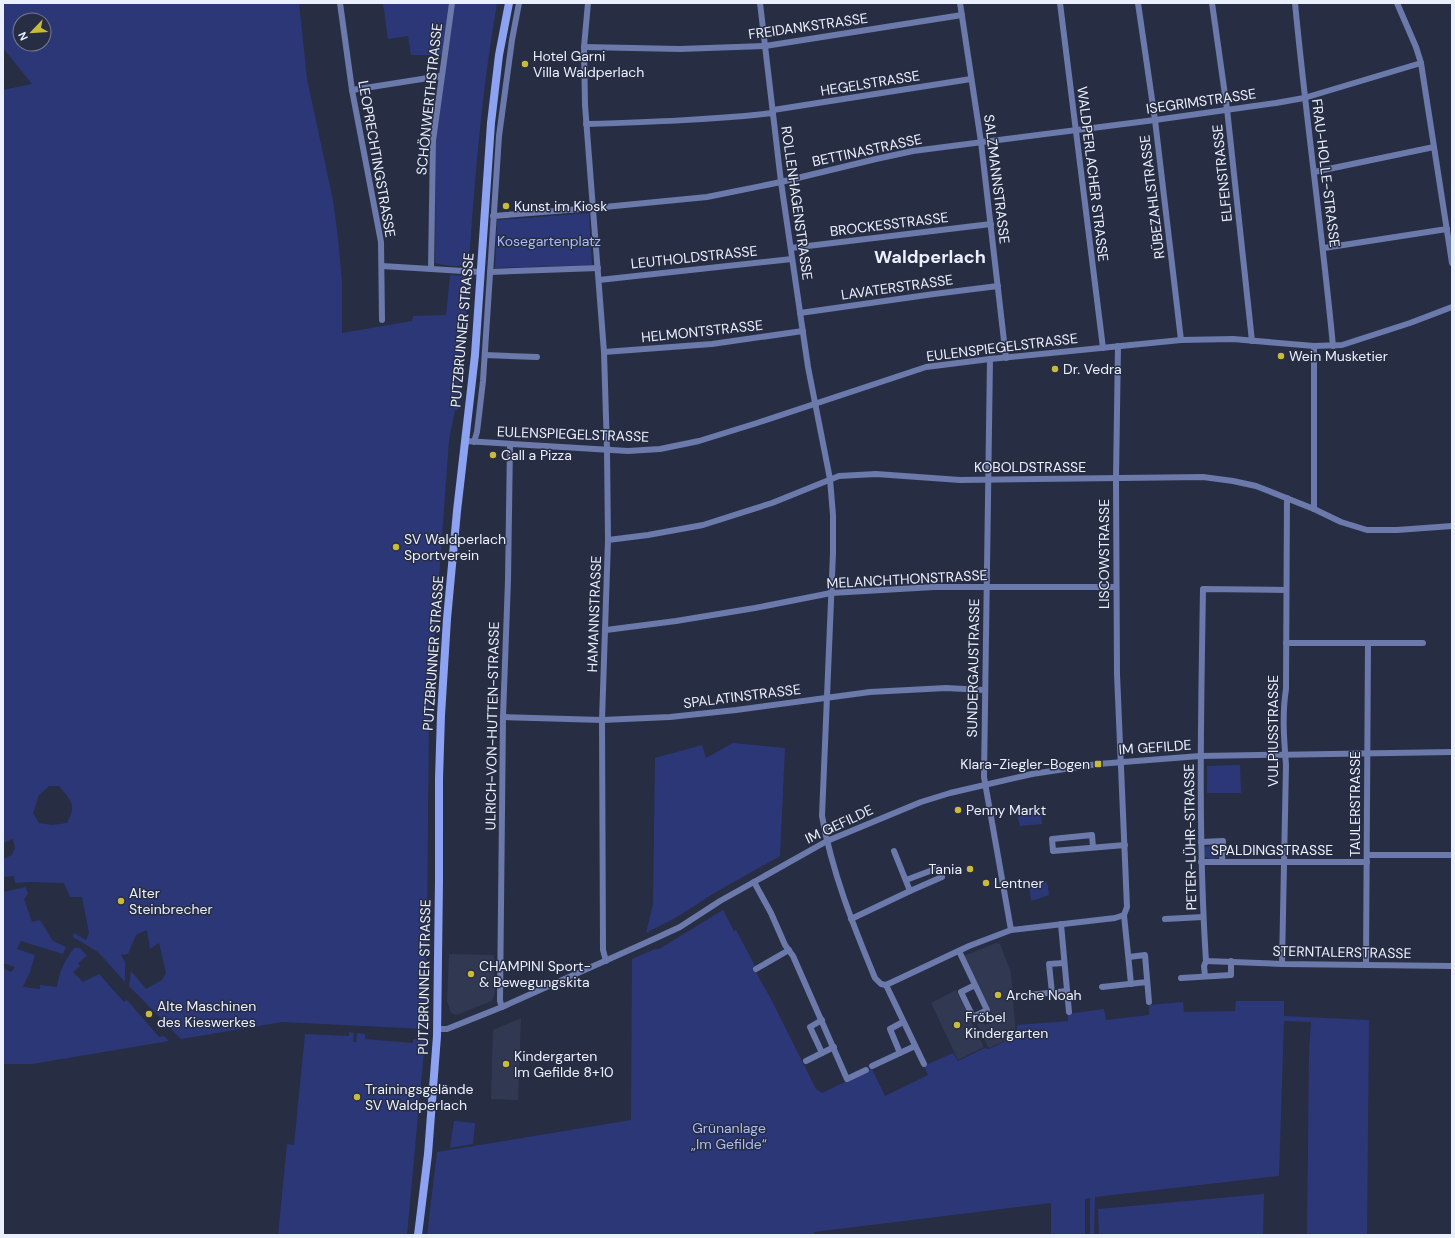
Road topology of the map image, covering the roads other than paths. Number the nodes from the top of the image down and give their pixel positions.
1 (340, 3) edge
2 (452, 3) edge
3 (509, 3) edge
4 (520, 3) edge
5 (588, 3) edge
6 (760, 3) edge
7 (960, 3) edge
8 (1060, 3) edge
9 (1138, 3) edge
10 (1212, 3) edge
11 (1295, 3) edge
12 (1396, 3) edge
13 (962, 15) junction
14 (765, 46) junction
15 (584, 47) junction
16 (1421, 62) junction
17 (441, 76) junction
18 (971, 79) junction
19 (352, 90) junction
20 (1304, 98) junction
21 (1227, 110) junction
22 (773, 111) junction
23 (1155, 120) junction
24 (586, 124) junction
25 (1076, 129) junction
26 (981, 142) junction
27 (1434, 147) junction
28 (1314, 172) junction
29 (781, 182) junction
30 (594, 208) junction
31 (493, 216) junction
32 (991, 224) junction
33 (1447, 229) junction
34 (791, 248) junction
35 (1324, 248) junction
36 (792, 259) junction
37 (1452, 263) edge
38 (382, 266) junction
39 (598, 268) junction
40 (431, 269) junction
41 (480, 272) junction
42 (490, 272) junction
43 (599, 280) junction
44 (998, 286) junction
45 (1452, 307) edge
46 (800, 313) junction
47 (382, 320) dead end
48 (803, 331) junction
49 (1181, 340) junction
50 (1252, 341) junction
51 (1118, 346) junction
52 (1314, 346) junction
53 (1333, 346) junction
54 (1103, 348) junction
55 (604, 352) junction
56 (485, 355) junction
57 (537, 357) dead end
58 (1006, 358) junction
59 (990, 360) junction
60 (814, 405) junction
61 (465, 441) junction
62 (474, 442) junction
63 (510, 444) junction
64 (607, 450) junction
65 (1116, 478) junction
66 (830, 479) junction
67 (989, 480) junction
68 (1287, 498) junction
69 (1314, 509) junction
70 (1452, 526) edge
71 (608, 540) junction
72 (986, 587) junction
73 (1116, 587) junction
74 (1286, 590) junction
75 (831, 593) junction
76 (606, 630) junction
77 (1286, 643) junction
78 (1368, 643) junction
79 (1423, 643) dead end
80 (984, 690) junction
81 (827, 697) junction
82 (503, 717) junction
83 (602, 720) junction
84 (1452, 752) edge
85 (1285, 754) junction
86 (1367, 754) junction
87 (1200, 756) junction
88 (1120, 762) junction
89 (985, 784) junction
90 (827, 841) junction
91 (1202, 842) junction
92 (1125, 845) junction
93 (1093, 847) junction
94 (894, 851) dead end
95 (1367, 855) junction
96 (1452, 855) edge
97 (1284, 861) junction
98 (1201, 862) junction
99 (1222, 862) junction
100 (1367, 862) junction
101 (906, 880) junction
102 (754, 882) junction
103 (910, 891) junction
104 (1124, 915) junction
105 (1203, 917) junction
106 (851, 919) junction
107 (1165, 919) dead end
108 (1061, 924) junction
109 (1011, 930) junction
110 (789, 950) junction
111 (959, 951) junction
112 (1129, 957) junction
113 (606, 961) junction
114 (1206, 961) junction
115 (1231, 961) junction
116 (1064, 963) junction
117 (1282, 964) junction
118 (1366, 965) junction
119 (1452, 966) edge
120 (756, 969) dead end
121 (1205, 976) junction
122 (1181, 978) dead end
123 (1147, 982) junction
124 (1131, 984) junction
125 (886, 985) junction
126 (975, 985) junction
127 (1102, 987) dead end
128 (1067, 991) junction
129 (1052, 993) junction
130 (1029, 995) dead end
131 (1149, 1002) dead end
132 (502, 1007) junction
133 (1069, 1012) dead end
134 (822, 1020) junction
135 (903, 1022) junction
136 (437, 1029) junction
137 (915, 1046) junction
138 (834, 1047) junction
139 (900, 1052) junction
140 (822, 1053) junction
141 (806, 1061) dead end
142 (924, 1064) dead end
143 (872, 1066) dead end
144 (866, 1070) dead end
145 (418, 1235) edge

1 - 19 street, LEOPRECHTINGSTRASSE
2 - 17 street, SCHÖNWERTHSTRASSE
3 - 41 main road, PUTZBRUNNER STRASSE
4 - 31 street, PUTZBRUNNER STRASSE
5 - 15 street
6 - 14 street, ROLLENHAGENSTRASSE
7 - 13 street, SALZMANNSTRASSE
8 - 25 street, WALDPERLACHER STRASSE
9 - 23 street, RÜBEZAHLSTRASSE
10 - 21 street, ELFENSTRASSE
11 - 20 street, FRAU-HOLLE-STRASSE
12 - 16 street
13 - 14 street, FREIDANKSTRASSE
13 - 18 street, SALZMANNSTRASSE
14 - 15 street, FREIDANKSTRASSE
14 - 22 street, ROLLENHAGENSTRASSE
15 - 24 street
16 - 20 street, ISEGRIMSTRASSE
16 - 27 street
17 - 19 street
17 - 40 street, SCHÖNWERTHSTRASSE
18 - 22 street, HEGELSTRASSE
18 - 26 street, SALZMANNSTRASSE
19 - 38 street, LEOPRECHTINGSTRASSE
20 - 21 street, ISEGRIMSTRASSE
20 - 28 street, FRAU-HOLLE-STRASSE
21 - 23 street, ISEGRIMSTRASSE
21 - 50 street, ELFENSTRASSE
22 - 24 street, HEGELSTRASSE
22 - 29 street, ROLLENHAGENSTRASSE
23 - 25 street, ISEGRIMSTRASSE
23 - 49 street, RÜBEZAHLSTRASSE
24 - 30 street
25 - 26 street, ISEGRIMSTRASSE
25 - 54 street, WALDPERLACHER STRASSE
26 - 29 street, BETTINASTRASSE
26 - 32 street, SALZMANNSTRASSE
27 - 28 street
27 - 33 street
28 - 35 street, FRAU-HOLLE-STRASSE
29 - 30 street, BETTINASTRASSE
29 - 34 street, ROLLENHAGENSTRASSE
30 - 31 street
30 - 39 street
31 - 42 street, PUTZBRUNNER STRASSE
32 - 34 street, BROCKESSTRASSE
32 - 44 street, SALZMANNSTRASSE
33 - 35 street
33 - 37 street
34 - 36 street, ROLLENHAGENSTRASSE
35 - 53 street, FRAU-HOLLE-STRASSE
36 - 43 street, LEUTHOLDSTRASSE
36 - 46 street, ROLLENHAGENSTRASSE
38 - 40 street
38 - 47 street, LEOPRECHTINGSTRASSE
39 - 42 street
39 - 43 street, HAMANNSTRASSE
40 - 41 street
41 - 61 main road, PUTZBRUNNER STRASSE
42 - 56 street, PUTZBRUNNER STRASSE
43 - 55 street, HAMANNSTRASSE
44 - 46 street, LAVATERSTRASSE
44 - 58 street, SALZMANNSTRASSE
45 - 53 street, EULENSPIEGELSTRASSE
46 - 48 street, ROLLENHAGENSTRASSE
48 - 55 street, HELMONTSTRASSE
48 - 60 street, ROLLENHAGENSTRASSE
49 - 50 street, EULENSPIEGELSTRASSE
49 - 51 street, EULENSPIEGELSTRASSE
50 - 52 street, EULENSPIEGELSTRASSE
51 - 54 street, EULENSPIEGELSTRASSE
51 - 65 street, LISCOWSTRASSE
52 - 53 street, EULENSPIEGELSTRASSE
52 - 69 street
54 - 58 street, EULENSPIEGELSTRASSE
55 - 64 street, HAMANNSTRASSE
56 - 57 street
56 - 62 street, PUTZBRUNNER STRASSE
58 - 59 street, EULENSPIEGELSTRASSE
59 - 60 street, EULENSPIEGELSTRASSE
59 - 67 street, SUNDERGAUSTRASSE
60 - 64 street, EULENSPIEGELSTRASSE
60 - 66 street, ROLLENHAGENSTRASSE
61 - 62 street, EULENSPIEGELSTRASSE
61 - 136 main road, PUTZBRUNNER STRASSE
62 - 63 street, EULENSPIEGELSTRASSE
63 - 64 street, EULENSPIEGELSTRASSE
63 - 82 street, ULRICH-VON-HUTTEN-STRASSE
64 - 71 street, HAMANNSTRASSE
65 - 67 street, KOBOLDSTRASSE
65 - 68 street, KOBOLDSTRASSE
65 - 73 street, LISCOWSTRASSE
66 - 67 street, KOBOLDSTRASSE
66 - 71 street, KOBOLDSTRASSE
66 - 75 street, ROLLENHAGENSTRASSE
67 - 72 street, SUNDERGAUSTRASSE
68 - 69 street, KOBOLDSTRASSE
68 - 74 street, VULPIUSSTRASSE
69 - 70 street, KOBOLDSTRASSE
71 - 76 street, HAMANNSTRASSE
72 - 73 street, MELANCHTHONSTRASSE
72 - 75 street, MELANCHTHONSTRASSE
72 - 80 street, SUNDERGAUSTRASSE
73 - 88 street, LISCOWSTRASSE
74 - 77 street, VULPIUSSTRASSE
74 - 87 street, PETER-LÜHR-STRASSE
75 - 76 street, MELANCHTHONSTRASSE
75 - 81 street, ROLLENHAGENSTRASSE
76 - 83 street, HAMANNSTRASSE
77 - 78 street
77 - 85 street, VULPIUSSTRASSE
78 - 79 street
78 - 86 street, TAULERSTRASSE
80 - 81 street, SPALATINSTRASSE
80 - 89 street, SUNDERGAUSTRASSE
81 - 83 street, SPALATINSTRASSE
81 - 90 street, ROLLENHAGENSTRASSE
82 - 83 street, SPALATINSTRASSE
82 - 132 street, ULRICH-VON-HUTTEN-STRASSE
83 - 113 street, HAMANNSTRASSE
84 - 86 street, IM GEFILDE
85 - 86 street, IM GEFILDE
85 - 87 street, IM GEFILDE
85 - 97 street, VULPIUSSTRASSE
86 - 95 street, TAULERSTRASSE
87 - 88 street, IM GEFILDE
87 - 91 street, PETER-LÜHR-STRASSE
88 - 89 street, IM GEFILDE
88 - 92 street
89 - 90 street, IM GEFILDE
89 - 109 street, SUNDERGAUSTRASSE
90 - 102 street, IM GEFILDE
90 - 106 street, ROLLENHAGENSTRASSE
91 - 98 street, PETER-LÜHR-STRASSE
91 - 99 street
92 - 93 street
92 - 104 street
93 - 93 street
94 - 101 street
95 - 96 street
95 - 100 street, TAULERSTRASSE
97 - 99 street, SPALDINGSTRASSE
97 - 100 street, SPALDINGSTRASSE
97 - 117 street, VULPIUSSTRASSE
98 - 99 street, SPALDINGSTRASSE
98 - 105 street, PETER-LÜHR-STRASSE
100 - 118 street, TAULERSTRASSE
101 - 103 street
101 - 103 street
102 - 110 street
102 - 113 street, IM GEFILDE
103 - 106 street
104 - 108 street
104 - 112 street
105 - 107 street, PETER-LÜHR-STRASSE
105 - 114 street, PETER-LÜHR-STRASSE
106 - 125 street
108 - 109 street
108 - 116 street
109 - 111 street
110 - 120 street
110 - 134 street
111 - 125 street
111 - 126 street
112 - 123 street
112 - 124 street
113 - 132 street, IM GEFILDE
114 - 115 street, STERNTALERSTRASSE
114 - 121 street
115 - 117 street, STERNTALERSTRASSE
115 - 121 street
116 - 128 street
116 - 129 street
117 - 118 street, STERNTALERSTRASSE
118 - 119 street, STERNTALERSTRASSE
121 - 122 street
123 - 124 street
123 - 131 street
124 - 127 street
125 - 135 street
126 - 126 street
128 - 129 street
128 - 133 street
129 - 130 street
132 - 136 street, IM GEFILDE
134 - 138 street
134 - 140 street
135 - 137 street
135 - 139 street
136 - 145 main road, PUTZBRUNNER STRASSE
137 - 139 street
137 - 142 street
138 - 140 street
138 - 144 street
139 - 143 street
140 - 141 street

